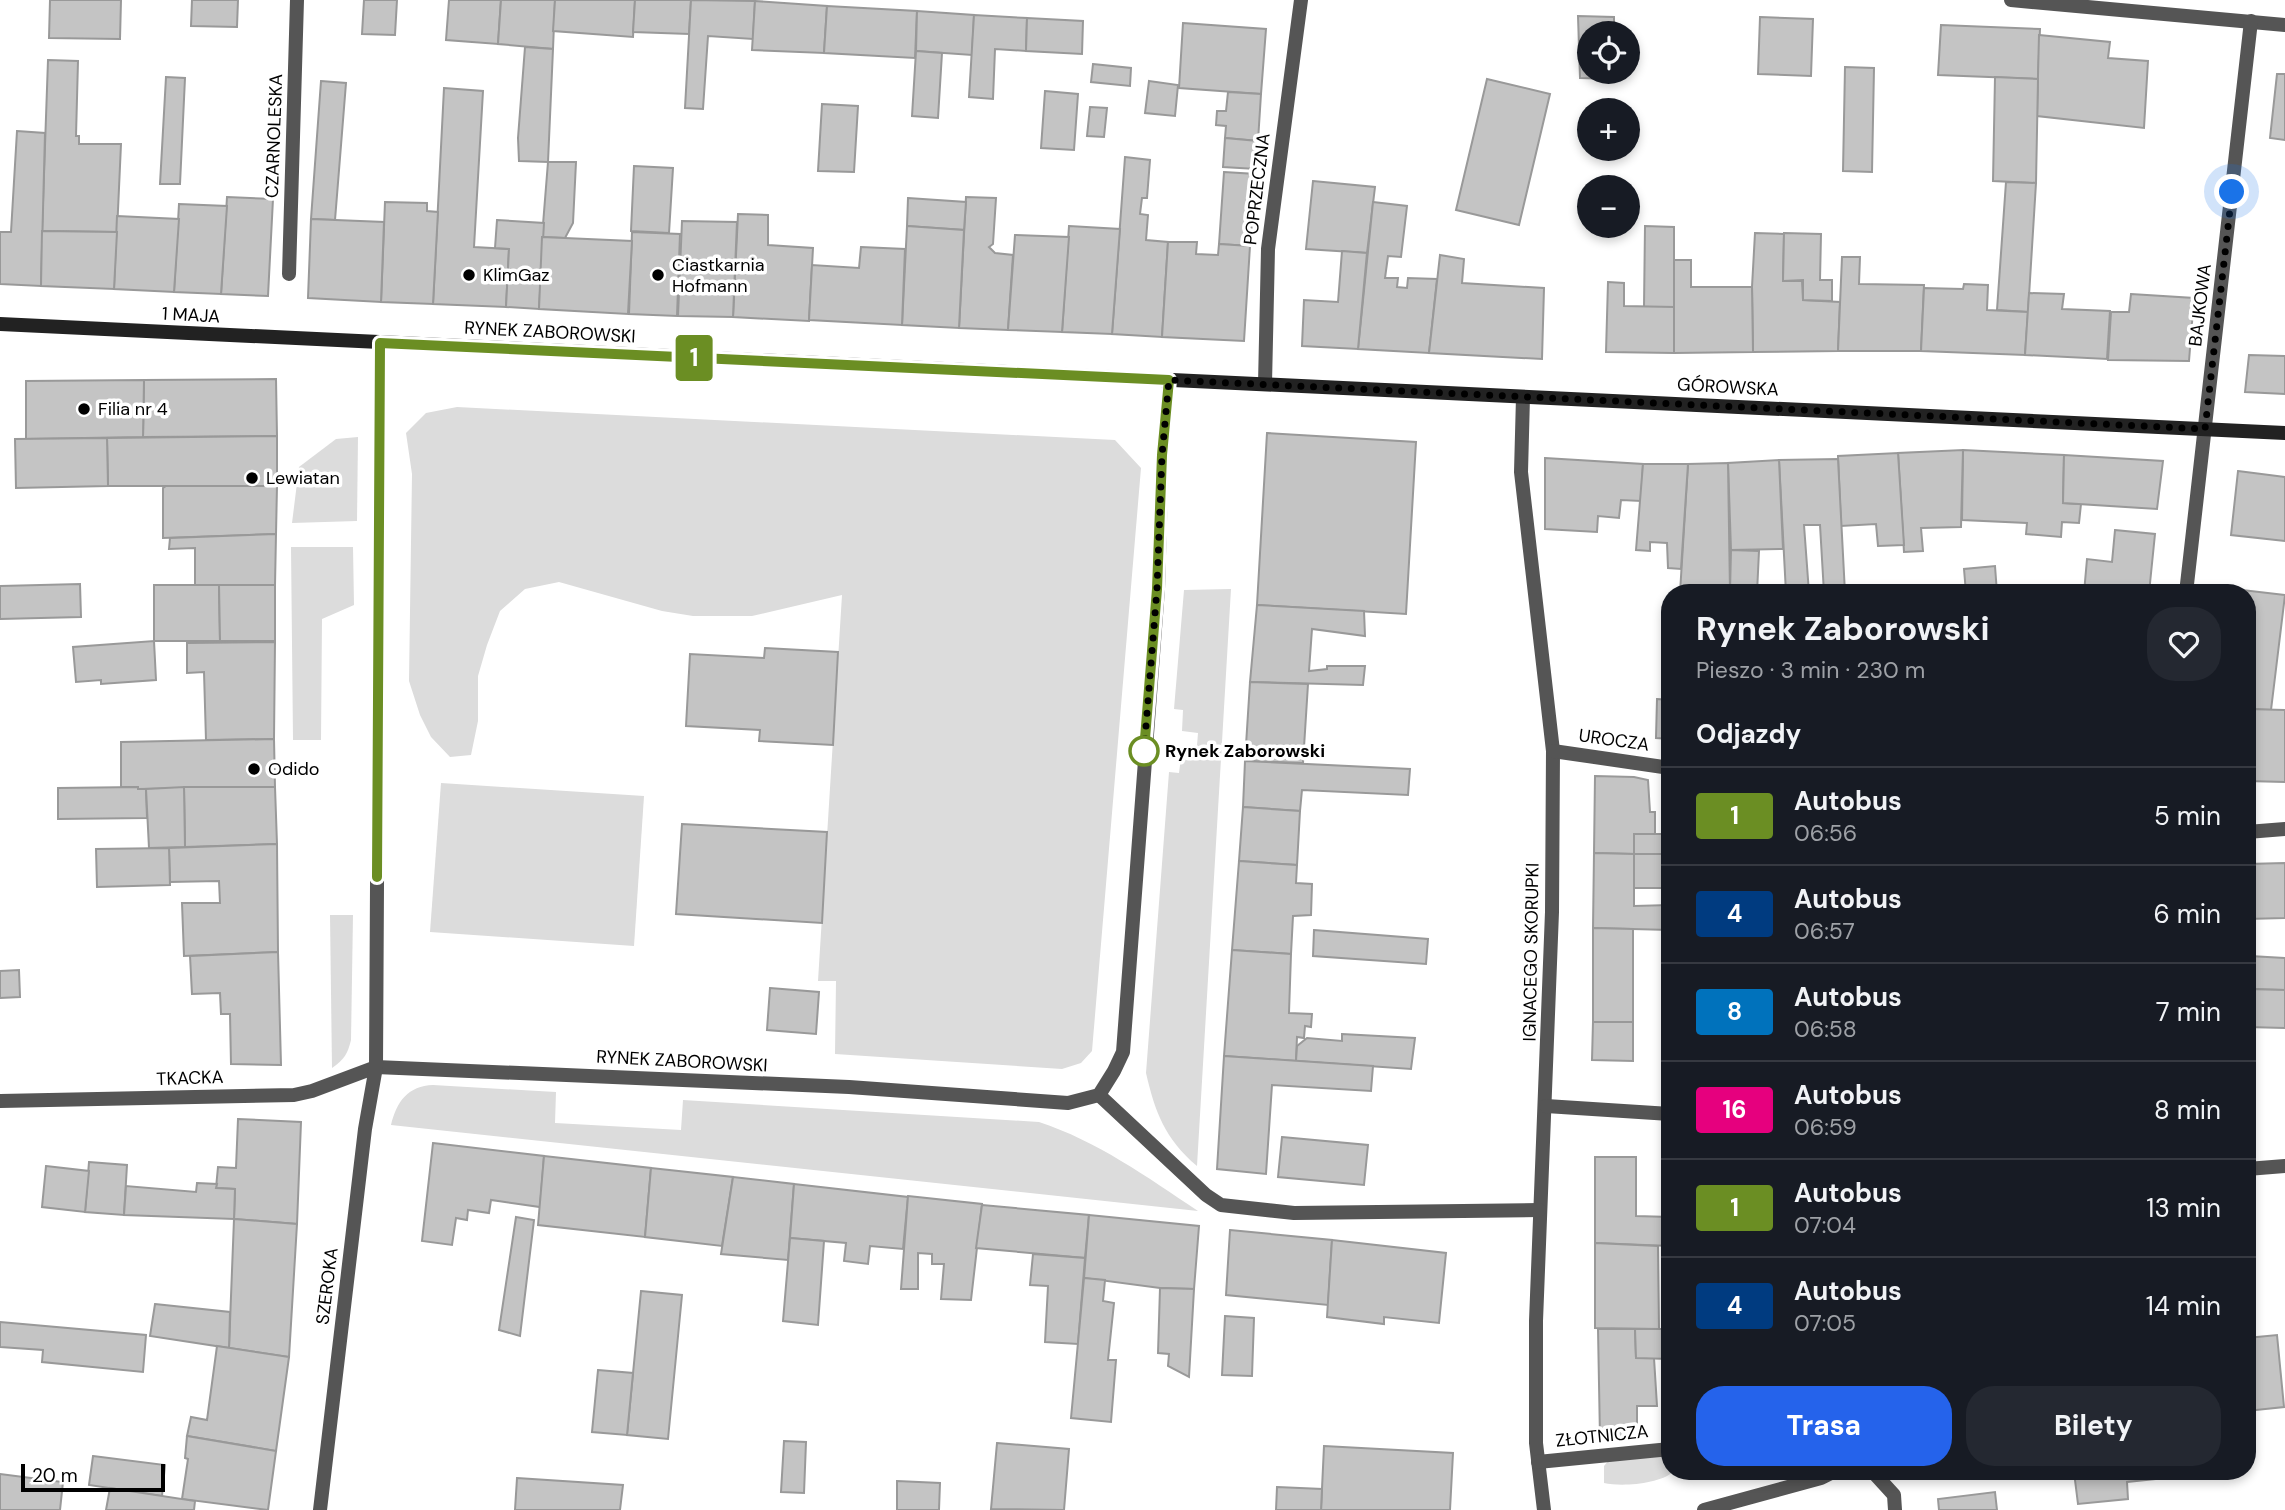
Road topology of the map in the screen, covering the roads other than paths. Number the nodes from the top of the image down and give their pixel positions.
1 (297, 0) edge
2 (1301, 0) edge
3 (2011, 0) edge
4 (2251, 21) junction
5 (2285, 25) edge
6 (289, 274) dead end
7 (0, 324) edge
8 (380, 343) junction
9 (1169, 380) junction
10 (1265, 384) junction
11 (1523, 397) junction
12 (2205, 429) junction
13 (2285, 433) edge
14 (2187, 584) edge
15 (1553, 751) junction
16 (1661, 767) edge
17 (2285, 829) edge
18 (2256, 831) edge
19 (376, 1066) junction
20 (1099, 1095) junction
21 (0, 1101) edge
22 (1546, 1106) junction
23 (1661, 1113) edge
24 (2285, 1166) edge
25 (2256, 1168) edge
26 (1539, 1210) junction
27 (1661, 1450) edge
28 (1538, 1462) junction
29 (1814, 1480) edge
30 (1880, 1480) edge
31 (320, 1510) edge
32 (1544, 1510) edge
33 (1704, 1510) edge
34 (1895, 1510) edge

1 - 6 street, CZARNOLESKA
2 - 10 street, POPRZECZNA
3 - 4 street
4 - 5 street
4 - 12 street, BAJKOWA
7 - 8 street, 1 MAJA
8 - 9 street, RYNEK ZABOROWSKI
8 - 19 street
9 - 10 street, GÓROWSKA
9 - 20 street
10 - 11 street, GÓROWSKA
11 - 12 street, GÓROWSKA
11 - 15 street, IGNACEGO SKORUPKI
12 - 13 street, GÓROWSKA
12 - 14 street, BAJKOWA
15 - 16 street, UROCZA
15 - 22 street, IGNACEGO SKORUPKI
17 - 18 street
19 - 20 street, RYNEK ZABOROWSKI
19 - 21 street, TKACKA
19 - 31 street, SZEROKA
20 - 26 street
22 - 23 street
22 - 26 street, IGNACEGO SKORUPKI
24 - 25 street
26 - 28 street, IGNACEGO SKORUPKI
27 - 28 street, ZŁOTNICZA
28 - 32 street, IGNACEGO SKORUPKI
29 - 33 street
30 - 34 street

